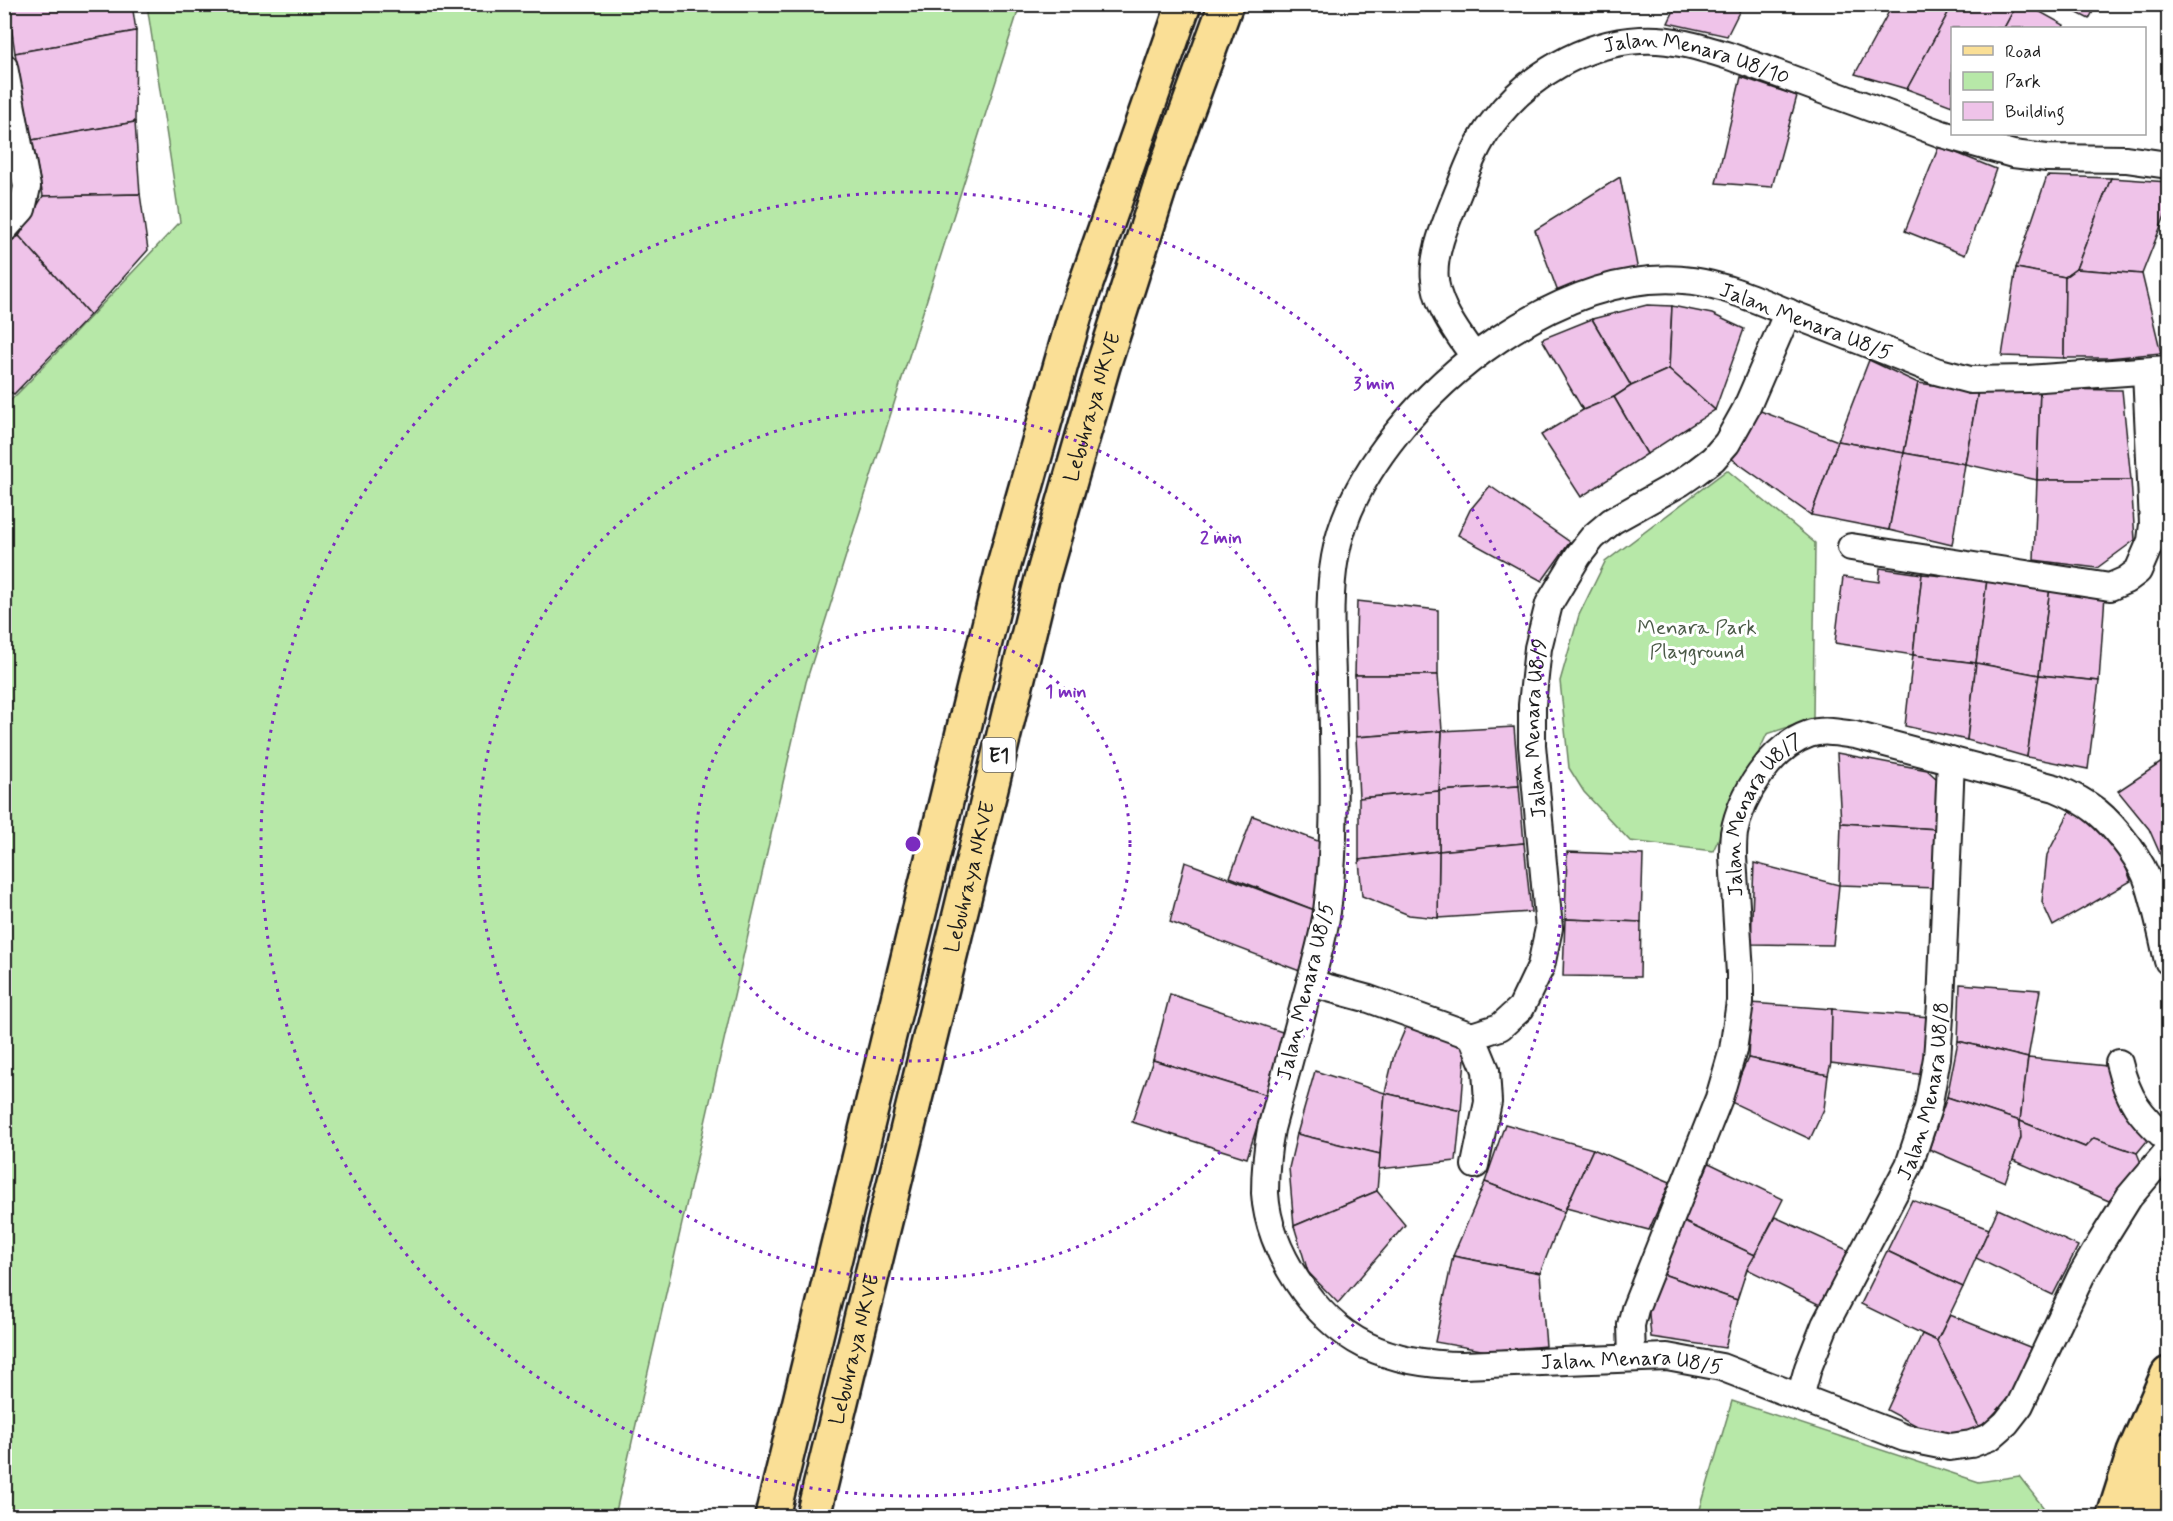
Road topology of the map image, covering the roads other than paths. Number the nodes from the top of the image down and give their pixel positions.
1 (1184, 4) edge
2 (1226, 4) edge
3 (4, 67) edge
4 (2169, 165) edge
5 (4, 228) edge
6 (1788, 312) junction
7 (1474, 356) junction
8 (2157, 370) edge
9 (1851, 547) dead end
10 (1951, 760) junction
11 (2169, 961) edge
12 (1310, 983) junction
13 (1472, 1036) junction
14 (2119, 1063) dead end
15 (2169, 1140) edge
16 (2169, 1150) edge
17 (1475, 1165) dead end
18 (1632, 1358) junction
19 (2169, 1374) edge
20 (1800, 1397) junction
21 (2169, 1450) edge
22 (772, 1516) edge
23 (813, 1516) edge
24 (2114, 1516) edge
25 (2144, 1516) edge

1 - 22 main road, Lebuhraya NKVE / E1
2 - 23 main road, Lebuhraya NKVE / E1
3 - 5 street
4 - 7 street, Jalan Menara U8/10
6 - 7 street, Jalan Menara U8/5
6 - 8 street, Jalan Menara U8/5
6 - 13 street, Jalan Menara U8/9
7 - 12 street, Jalan Menara U8/5
8 - 9 street
10 - 11 street, Jalan Menara U8/7
10 - 18 street, Jalan Menara U8/7
10 - 20 street, Jalan Menara U8/8
12 - 13 street
12 - 18 street, Jalan Menara U8/5
13 - 17 street
14 - 15 street
16 - 20 street, Jalan Menara U8/5
18 - 20 street, Jalan Menara U8/5
19 - 24 main road
21 - 25 main road

